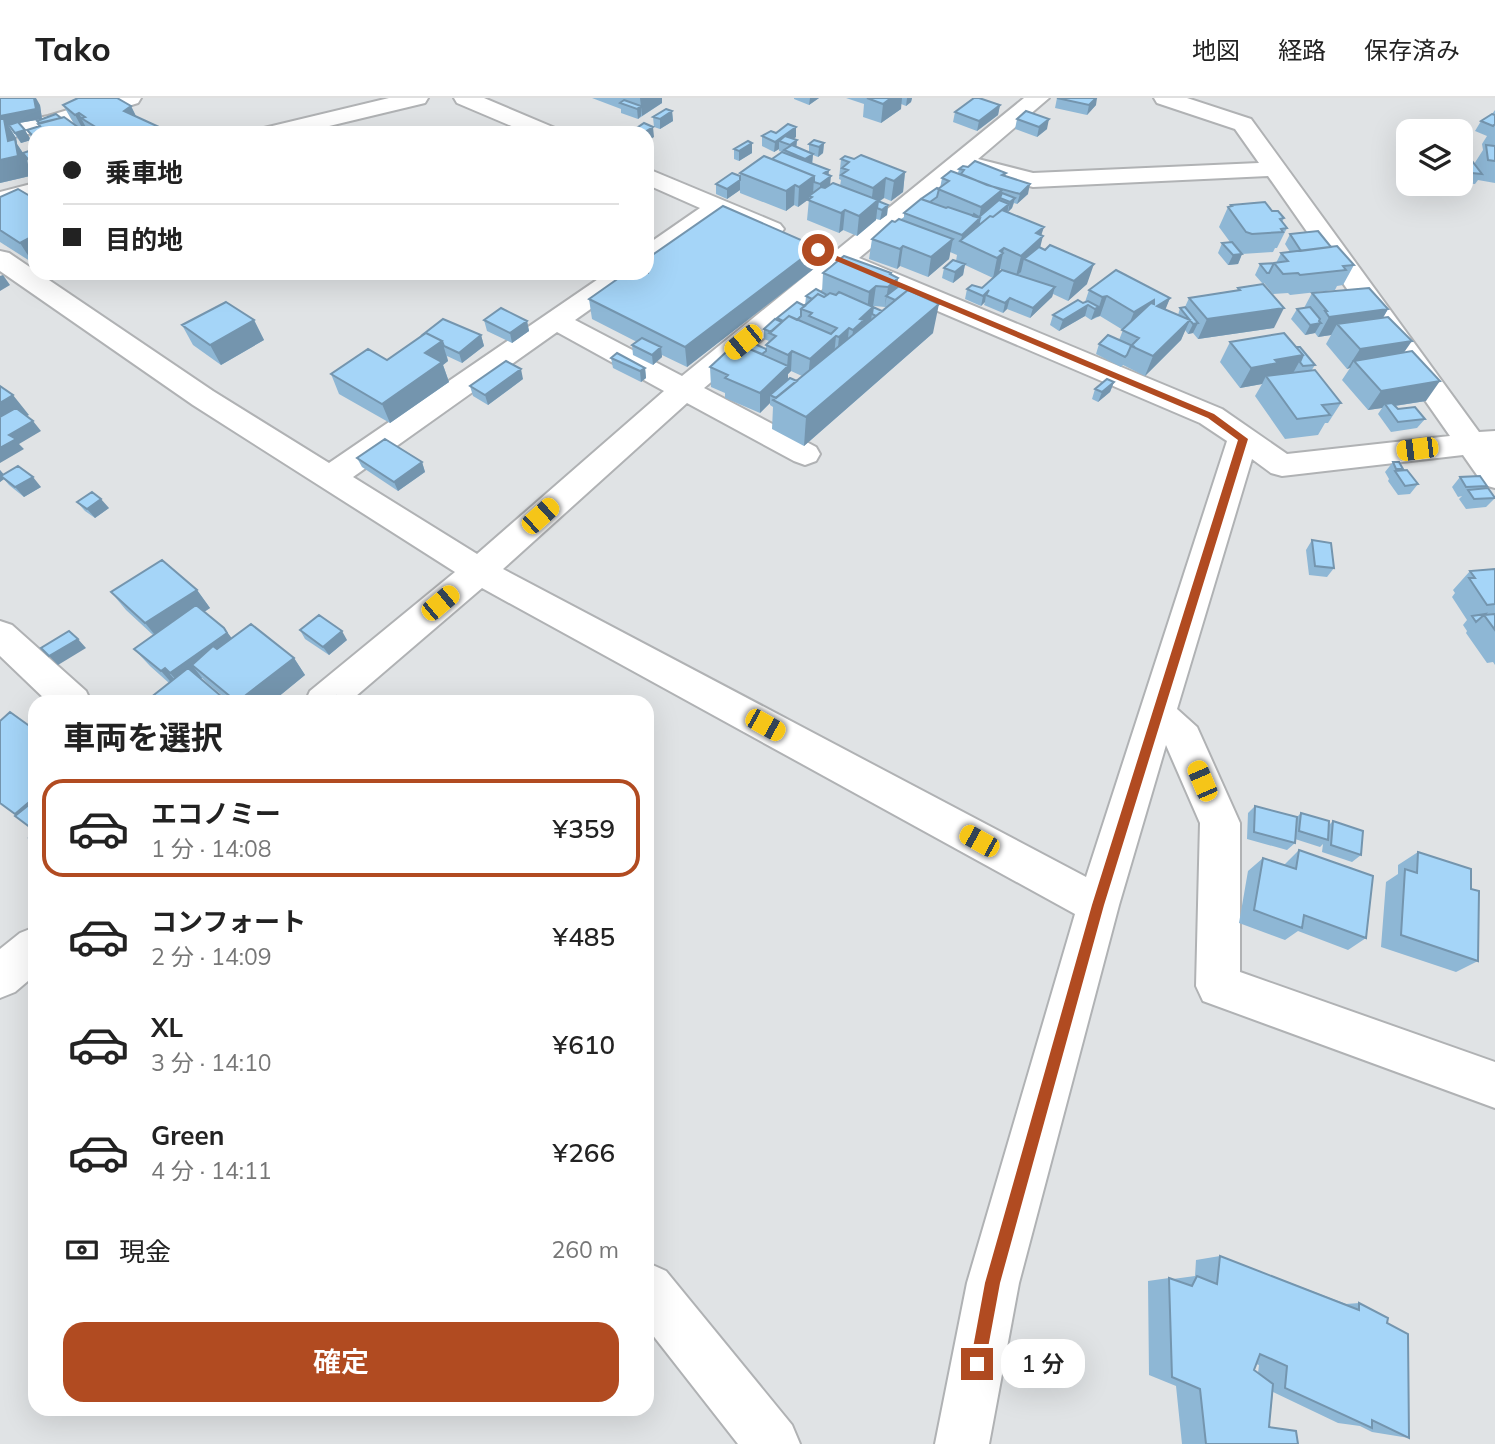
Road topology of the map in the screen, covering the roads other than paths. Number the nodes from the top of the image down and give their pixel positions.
1 (130, 98) edge
2 (417, 98) edge
3 (465, 98) edge
4 (1038, 98) edge
5 (1165, 98) edge
6 (34, 126) edge
7 (301, 126) edge
8 (531, 126) edge
9 (28, 127) edge
10 (0, 133) edge
11 (963, 162) junction
12 (1275, 169) junction
13 (654, 179) edge
14 (28, 192) edge
15 (0, 199) edge
16 (719, 206) junction
17 (818, 250) junction
18 (654, 252) edge
19 (0, 259) edge
20 (28, 278) edge
21 (31, 280) edge
22 (614, 280) edge
23 (556, 321) junction
24 (683, 390) junction
25 (1243, 439) junction
26 (1483, 442) edge
27 (805, 454) dead end
28 (1495, 477) edge
29 (329, 478) junction
30 (479, 570) junction
31 (0, 635) edge
32 (65, 695) edge
33 (331, 695) edge
34 (1156, 713) junction
35 (1098, 905) junction
36 (28, 953) edge
37 (0, 977) edge
38 (1495, 1085) edge
39 (654, 1296) edge
40 (773, 1444) edge
41 (962, 1444) edge

1 - 6 street
2 - 7 street
3 - 8 street
4 - 11 street
5 - 12 street
9 - 10 street
11 - 12 street
11 - 17 street
12 - 26 street
13 - 16 street
14 - 15 street
16 - 17 street
16 - 18 street
17 - 24 street
17 - 25 street
19 - 20 street
21 - 29 street
22 - 23 street
23 - 24 street
23 - 29 street
24 - 27 street
24 - 30 street
25 - 26 street
25 - 34 street
26 - 28 street
29 - 30 street
30 - 33 street
30 - 35 street
31 - 32 street
34 - 35 street
34 - 38 street
35 - 41 street
36 - 37 street
39 - 40 street

